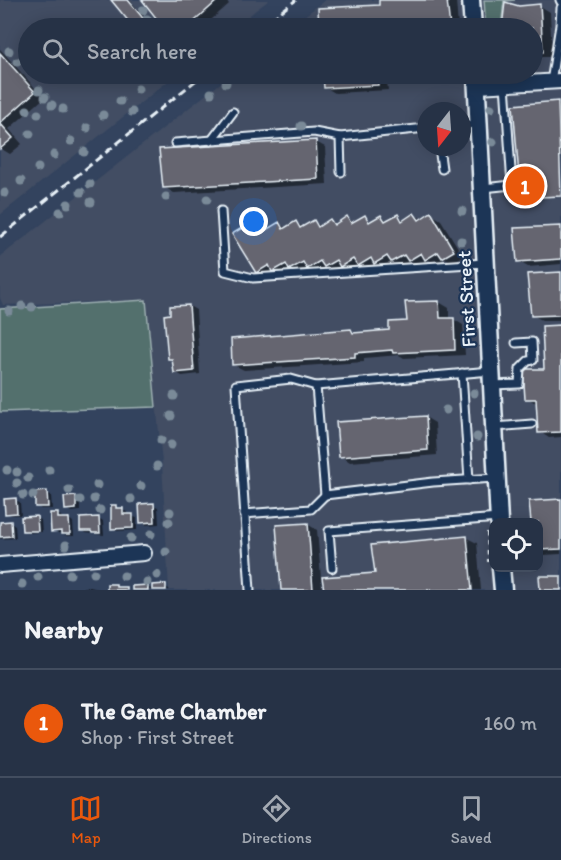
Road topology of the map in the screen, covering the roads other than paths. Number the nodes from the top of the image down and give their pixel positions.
1 (471, 0) edge
2 (561, 8) edge
3 (472, 18) edge
4 (556, 81) edge
5 (476, 84) edge
6 (505, 84) edge
7 (233, 112) dead end
8 (471, 118) edge
9 (417, 129) edge
10 (471, 130) edge
11 (340, 137) junction
12 (211, 141) junction
13 (175, 143) dead end
14 (440, 156) edge
15 (442, 169) dead end
16 (341, 172) dead end
17 (481, 188) junction
18 (221, 211) dead end
19 (485, 263) junction
20 (516, 343) dead end
21 (533, 360) junction
22 (533, 369) dead end
23 (462, 373) junction
24 (492, 378) junction
25 (316, 386) junction
26 (532, 424) dead end
27 (494, 427) junction
28 (497, 478) junction
29 (469, 480) junction
30 (325, 495) junction
31 (244, 514) junction
32 (495, 518) edge
33 (489, 524) edge
34 (144, 553) dead end
35 (0, 565) edge
36 (333, 568) dead end
37 (497, 572) edge
38 (250, 590) edge
39 (503, 590) edge

1 - 3 street
2 - 4 lane
5 - 8 street, First Street
6 - 17 lane
7 - 12 lane
9 - 11 lane
10 - 17 street, First Street
11 - 12 lane
11 - 16 lane
12 - 13 lane
14 - 15 lane
17 - 19 street, First Street
18 - 19 lane
19 - 24 street, First Street
20 - 21 lane
21 - 22 lane
21 - 24 lane
23 - 24 lane
23 - 25 lane
23 - 29 lane
24 - 27 street, First Street
25 - 30 lane
25 - 31 lane
26 - 27 lane
27 - 28 street, First Street
28 - 29 lane
28 - 32 street, First Street
29 - 30 lane
30 - 31 lane
31 - 38 lane
33 - 36 lane
34 - 35 street
37 - 39 street

